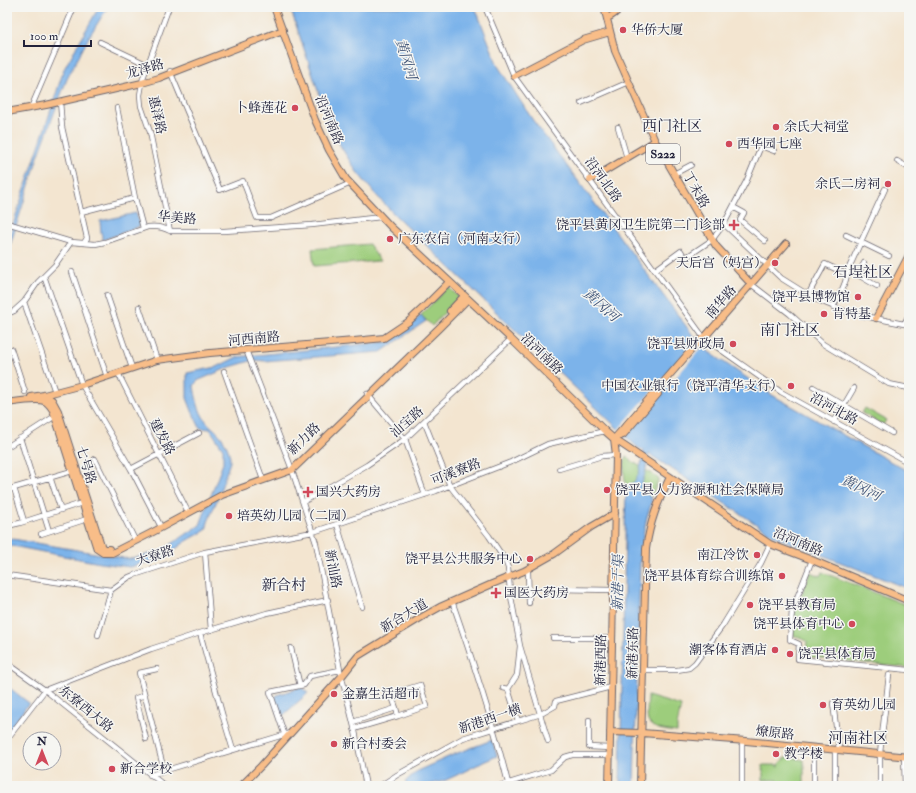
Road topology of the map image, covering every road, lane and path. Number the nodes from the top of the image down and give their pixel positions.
1 (74, 7) edge
2 (168, 7) edge
3 (274, 7) edge
4 (485, 7) edge
5 (604, 7) edge
6 (621, 7) edge
7 (607, 18) junction
8 (283, 28) junction
9 (610, 32) junction
10 (100, 42) dead end
11 (148, 65) junction
12 (170, 72) junction
13 (514, 76) junction
14 (142, 81) junction
15 (629, 82) junction
16 (60, 101) junction
17 (581, 103) dead end
18 (32, 106) junction
19 (7, 108) edge
20 (117, 108) dead end
21 (7, 112) edge
22 (618, 127) dead end
23 (655, 141) junction
24 (774, 151) dead end
25 (628, 158) junction
26 (897, 161) dead end
27 (691, 165) dead end
28 (909, 168) edge
29 (674, 174) junction
30 (590, 180) junction
31 (351, 183) junction
32 (885, 189) dead end
33 (136, 198) junction
34 (733, 207) junction
35 (81, 212) junction
36 (381, 217) junction
37 (9, 223) edge
38 (724, 224) junction
39 (143, 228) junction
40 (170, 231) junction
41 (846, 235) dead end
42 (712, 240) junction
43 (765, 241) dead end
44 (71, 242) junction
45 (860, 242) junction
46 (84, 243) junction
47 (786, 244) dead end
48 (909, 255) edge
49 (889, 256) dead end
50 (864, 263) dead end
51 (768, 265) junction
52 (906, 267) edge
53 (655, 270) junction
54 (72, 272) dead end
55 (847, 272) junction
56 (858, 275) junction
57 (44, 276) junction
58 (449, 282) junction
59 (751, 284) junction
60 (877, 286) dead end
61 (107, 295) dead end
62 (808, 295) junction
63 (466, 297) junction
64 (24, 302) junction
65 (139, 307) dead end
66 (834, 307) junction
67 (7, 314) edge
68 (909, 315) edge
69 (876, 318) junction
70 (906, 324) edge
71 (704, 338) junction
72 (511, 339) junction
73 (11, 349) dead end
74 (246, 350) junction
75 (157, 360) junction
76 (132, 368) junction
77 (224, 371) dead end
78 (118, 373) junction
79 (107, 377) junction
80 (82, 385) junction
81 (813, 387) dead end
82 (854, 388) dead end
83 (909, 388) edge
84 (25, 392) dead end
85 (55, 392) junction
86 (368, 395) junction
87 (44, 398) junction
88 (7, 400) edge
89 (7, 403) edge
90 (844, 405) junction
91 (57, 417) junction
92 (424, 422) junction
93 (834, 422) junction
94 (605, 431) junction
95 (199, 433) dead end
96 (892, 433) dead end
97 (20, 438) junction
98 (405, 439) junction
99 (614, 439) junction
100 (7, 447) edge
101 (159, 454) junction
102 (616, 455) junction
103 (95, 459) dead end
104 (909, 463) edge
105 (292, 468) junction
106 (131, 469) junction
107 (560, 469) dead end
108 (72, 471) junction
109 (50, 477) junction
110 (262, 477) junction
111 (670, 477) junction
112 (34, 482) junction
113 (450, 486) junction
114 (14, 488) junction
115 (7, 490) edge
116 (223, 493) junction
117 (425, 495) junction
118 (206, 502) junction
119 (303, 502) junction
120 (82, 503) junction
121 (61, 510) junction
122 (188, 510) junction
123 (615, 513) junction
124 (44, 515) junction
125 (87, 519) junction
126 (24, 522) junction
127 (337, 524) junction
128 (160, 525) junction
129 (7, 526) edge
130 (49, 532) junction
131 (313, 532) junction
132 (41, 534) dead end
133 (134, 538) junction
134 (770, 544) junction
135 (99, 547) junction
136 (118, 548) junction
137 (205, 552) junction
138 (812, 560) junction
139 (527, 570) junction
140 (7, 574) edge
141 (509, 578) junction
142 (553, 589) dead end
143 (111, 590) junction
144 (613, 590) junction
145 (328, 600) junction
146 (909, 601) edge
147 (452, 602) junction
148 (529, 603) dead end
149 (362, 607) dead end
150 (211, 630) junction
151 (200, 633) junction
152 (98, 635) dead end
153 (553, 638) dead end
154 (612, 638) junction
155 (520, 646) junction
156 (291, 648) dead end
157 (7, 662) edge
158 (157, 668) dead end
159 (643, 670) junction
160 (909, 670) edge
161 (341, 673) junction
162 (889, 675) dead end
163 (300, 686) junction
164 (611, 687) junction
165 (45, 690) junction
166 (145, 695) junction
167 (833, 703) dead end
168 (396, 708) junction
169 (541, 714) junction
170 (398, 716) junction
171 (589, 720) dead end
172 (518, 721) junction
173 (353, 722) junction
174 (494, 728) junction
175 (354, 729) junction
176 (610, 732) junction
177 (640, 733) junction
178 (286, 735) junction
179 (7, 739) edge
180 (146, 739) dead end
181 (548, 741) dead end
182 (742, 741) junction
183 (610, 748) junction
184 (814, 748) junction
185 (234, 750) junction
186 (837, 750) junction
187 (880, 753) junction
188 (610, 755) junction
189 (907, 756) edge
190 (164, 770) junction
191 (150, 775) junction
192 (508, 783) junction
193 (165, 786) edge
194 (241, 786) edge
195 (366, 786) edge
196 (380, 786) edge
197 (499, 786) edge
198 (609, 786) edge
199 (640, 786) edge
200 (742, 786) edge
201 (814, 786) edge
202 (835, 786) edge
203 (880, 786) edge
204 (905, 786) edge

1 - 18 street
2 - 11 street, 惠泽路
3 - 8 main road, 沿河南路
4 - 13 street, 沿河北路
5 - 7 main road, 丁未路 / S222
6 - 7 main road
7 - 9 main road, 丁未路 / S222
8 - 12 main road, 龙泽路
8 - 31 main road, 沿河南路
9 - 13 main road
9 - 15 main road, 丁未路 / S222
10 - 11 street
11 - 14 street, 惠泽路
12 - 14 main road, 龙泽路
12 - 31 street
13 - 30 street, 沿河北路
14 - 16 main road, 龙泽路
14 - 18 main road, 龙泽路
14 - 40 street, 惠泽路
15 - 17 street
15 - 23 main road, 丁未路 / S222
16 - 18 main road, 龙泽路
16 - 35 street
18 - 19 main road, 龙泽路
18 - 21 main road, 龙泽路
20 - 33 street
22 - 25 street
23 - 25 main road
23 - 29 main road, 丁未路 / S222
24 - 34 street
25 - 30 main road
26 - 28 street
27 - 29 street
29 - 42 main road, 丁未路 / S222
30 - 53 street, 沿河北路
31 - 36 main road, 沿河南路
32 - 45 street
33 - 35 street
33 - 39 street
34 - 38 street
34 - 43 street
35 - 46 street
36 - 40 street, 华美路
36 - 58 main road, 沿河南路
37 - 44 street, 华美路
38 - 42 street
38 - 51 street
39 - 40 street, 华美路
39 - 46 street, 华美路
41 - 45 street
42 - 53 street
42 - 59 main road, 丁未路 / S222
44 - 46 street, 华美路
44 - 57 street
45 - 49 street
45 - 55 street
47 - 51 main road, 南华路
48 - 52 main road
50 - 56 street
51 - 59 main road, 南华路
51 - 62 street
52 - 69 main road
53 - 71 street, 沿河北路
54 - 79 street
55 - 56 street
55 - 62 street
55 - 66 street
56 - 60 street
57 - 64 street
57 - 80 street
58 - 63 main road, 沿河南路
58 - 74 main road, 河西南路
59 - 71 main road, 南华路
59 - 83 street
61 - 76 street
62 - 66 street
63 - 72 main road, 沿河南路
63 - 86 main road, 新力路
64 - 67 street
64 - 85 street
65 - 75 street
66 - 69 street
68 - 70 street
69 - 70 street
71 - 93 street, 沿河北路
71 - 99 main road, 南华路
72 - 92 street, 汕宝路
72 - 94 main road, 沿河南路
73 - 84 street
74 - 75 main road, 河西南路
74 - 105 street, 新汕路
75 - 76 main road, 河西南路
76 - 78 main road, 河西南路
77 - 110 street
78 - 79 main road, 河西南路
78 - 101 street, 建发路
79 - 80 main road, 河西南路
80 - 85 main road, 河西南路
80 - 106 street
81 - 90 street
82 - 90 street
85 - 87 main road, 河西南路
86 - 98 street
86 - 105 main road, 新力路
87 - 88 main road
87 - 89 main road
87 - 91 main road, 七号路
90 - 93 street
90 - 96 street
91 - 97 street
91 - 108 main road, 七号路
91 - 135 main road, 七号路
92 - 98 street, 汕宝路
92 - 113 street
93 - 104 street, 沿河北路
94 - 99 main road, 沿河南路
94 - 113 street, 可溪寮路
95 - 101 street
97 - 100 street
97 - 112 street
98 - 117 street
98 - 119 street, 汕宝路
99 - 102 main road, 新港西路
99 - 111 main road, 沿河南路
101 - 106 street
101 - 122 street, 建发路
102 - 107 street
102 - 123 main road, 新港西路
103 - 133 street
105 - 110 main road, 新力路
105 - 116 main road
105 - 119 street, 新汕路
106 - 128 street
108 - 109 street
108 - 120 main road, 七号路
109 - 112 street
109 - 121 street
110 - 116 main road, 新力路
111 - 134 main road, 沿河南路
111 - 159 main road, 新港东路
112 - 114 street
112 - 124 street
113 - 117 street, 可溪寮路
113 - 141 street
114 - 115 street
114 - 126 street
116 - 118 main road, 新力路
117 - 127 street, 可溪寮路
118 - 122 main road, 新力路
118 - 136 main road
119 - 131 street, 新汕路
120 - 121 street
120 - 125 main road, 七号路
121 - 124 street
122 - 128 main road, 新力路
123 - 139 main road, 新合大道
123 - 144 main road, 新港西路
124 - 126 street
124 - 130 street
125 - 130 street
125 - 135 main road, 七号路
126 - 129 street
127 - 131 street, 可溪寮路
127 - 149 street
128 - 133 main road, 新力路
130 - 132 street
131 - 137 street, 大寮路
131 - 145 street, 新汕路
133 - 136 main road, 新力路
134 - 138 main road, 沿河南路
134 - 159 street
135 - 136 main road
137 - 143 street, 大寮路
137 - 150 street
138 - 146 main road, 沿河南路
138 - 160 street
139 - 141 main road, 新合大道
139 - 148 street
140 - 143 street
141 - 147 main road, 新合大道
141 - 155 street
142 - 144 street
143 - 152 street
144 - 154 main road, 新港西路
145 - 150 street
145 - 161 street, 新汕路
147 - 161 main road, 新合大道
147 - 174 street
150 - 151 street
151 - 165 street
151 - 185 street
153 - 154 street
154 - 164 main road, 新港西路
155 - 169 street
155 - 172 street
156 - 163 street
157 - 165 street, 东寮西大路
158 - 166 street
159 - 177 main road, 新港东路
161 - 163 street
161 - 173 street, 新汕路
161 - 178 main road, 新合大道
162 - 187 street
163 - 178 street
164 - 169 street, 新港西一横
164 - 176 main road, 新港西路
165 - 179 street
165 - 191 street, 东寮西大路
166 - 180 street
166 - 190 street
167 - 186 street
168 - 170 street
168 - 170 street
168 - 173 street
169 - 172 street, 新港西一横
169 - 181 street
170 - 175 street
171 - 183 street
172 - 174 street, 新港西一横
173 - 175 street, 新汕路
174 - 192 street
174 - 196 street, 新港西一横
175 - 195 street, 新汕路
176 - 177 main road, 燎原路
176 - 183 main road, 新港西路
177 - 182 main road, 燎原路
177 - 199 main road, 新港东路
178 - 185 street
178 - 194 main road, 新合大道
182 - 184 main road, 燎原路
182 - 200 street
183 - 188 main road, 新港西路
184 - 186 main road, 燎原路
184 - 201 street
185 - 190 street
186 - 187 main road, 燎原路
186 - 202 street
187 - 189 main road, 燎原路
187 - 203 street
188 - 192 street
188 - 198 main road, 新港西路
189 - 204 street
190 - 191 street
191 - 193 street, 东寮西大路
192 - 197 street

